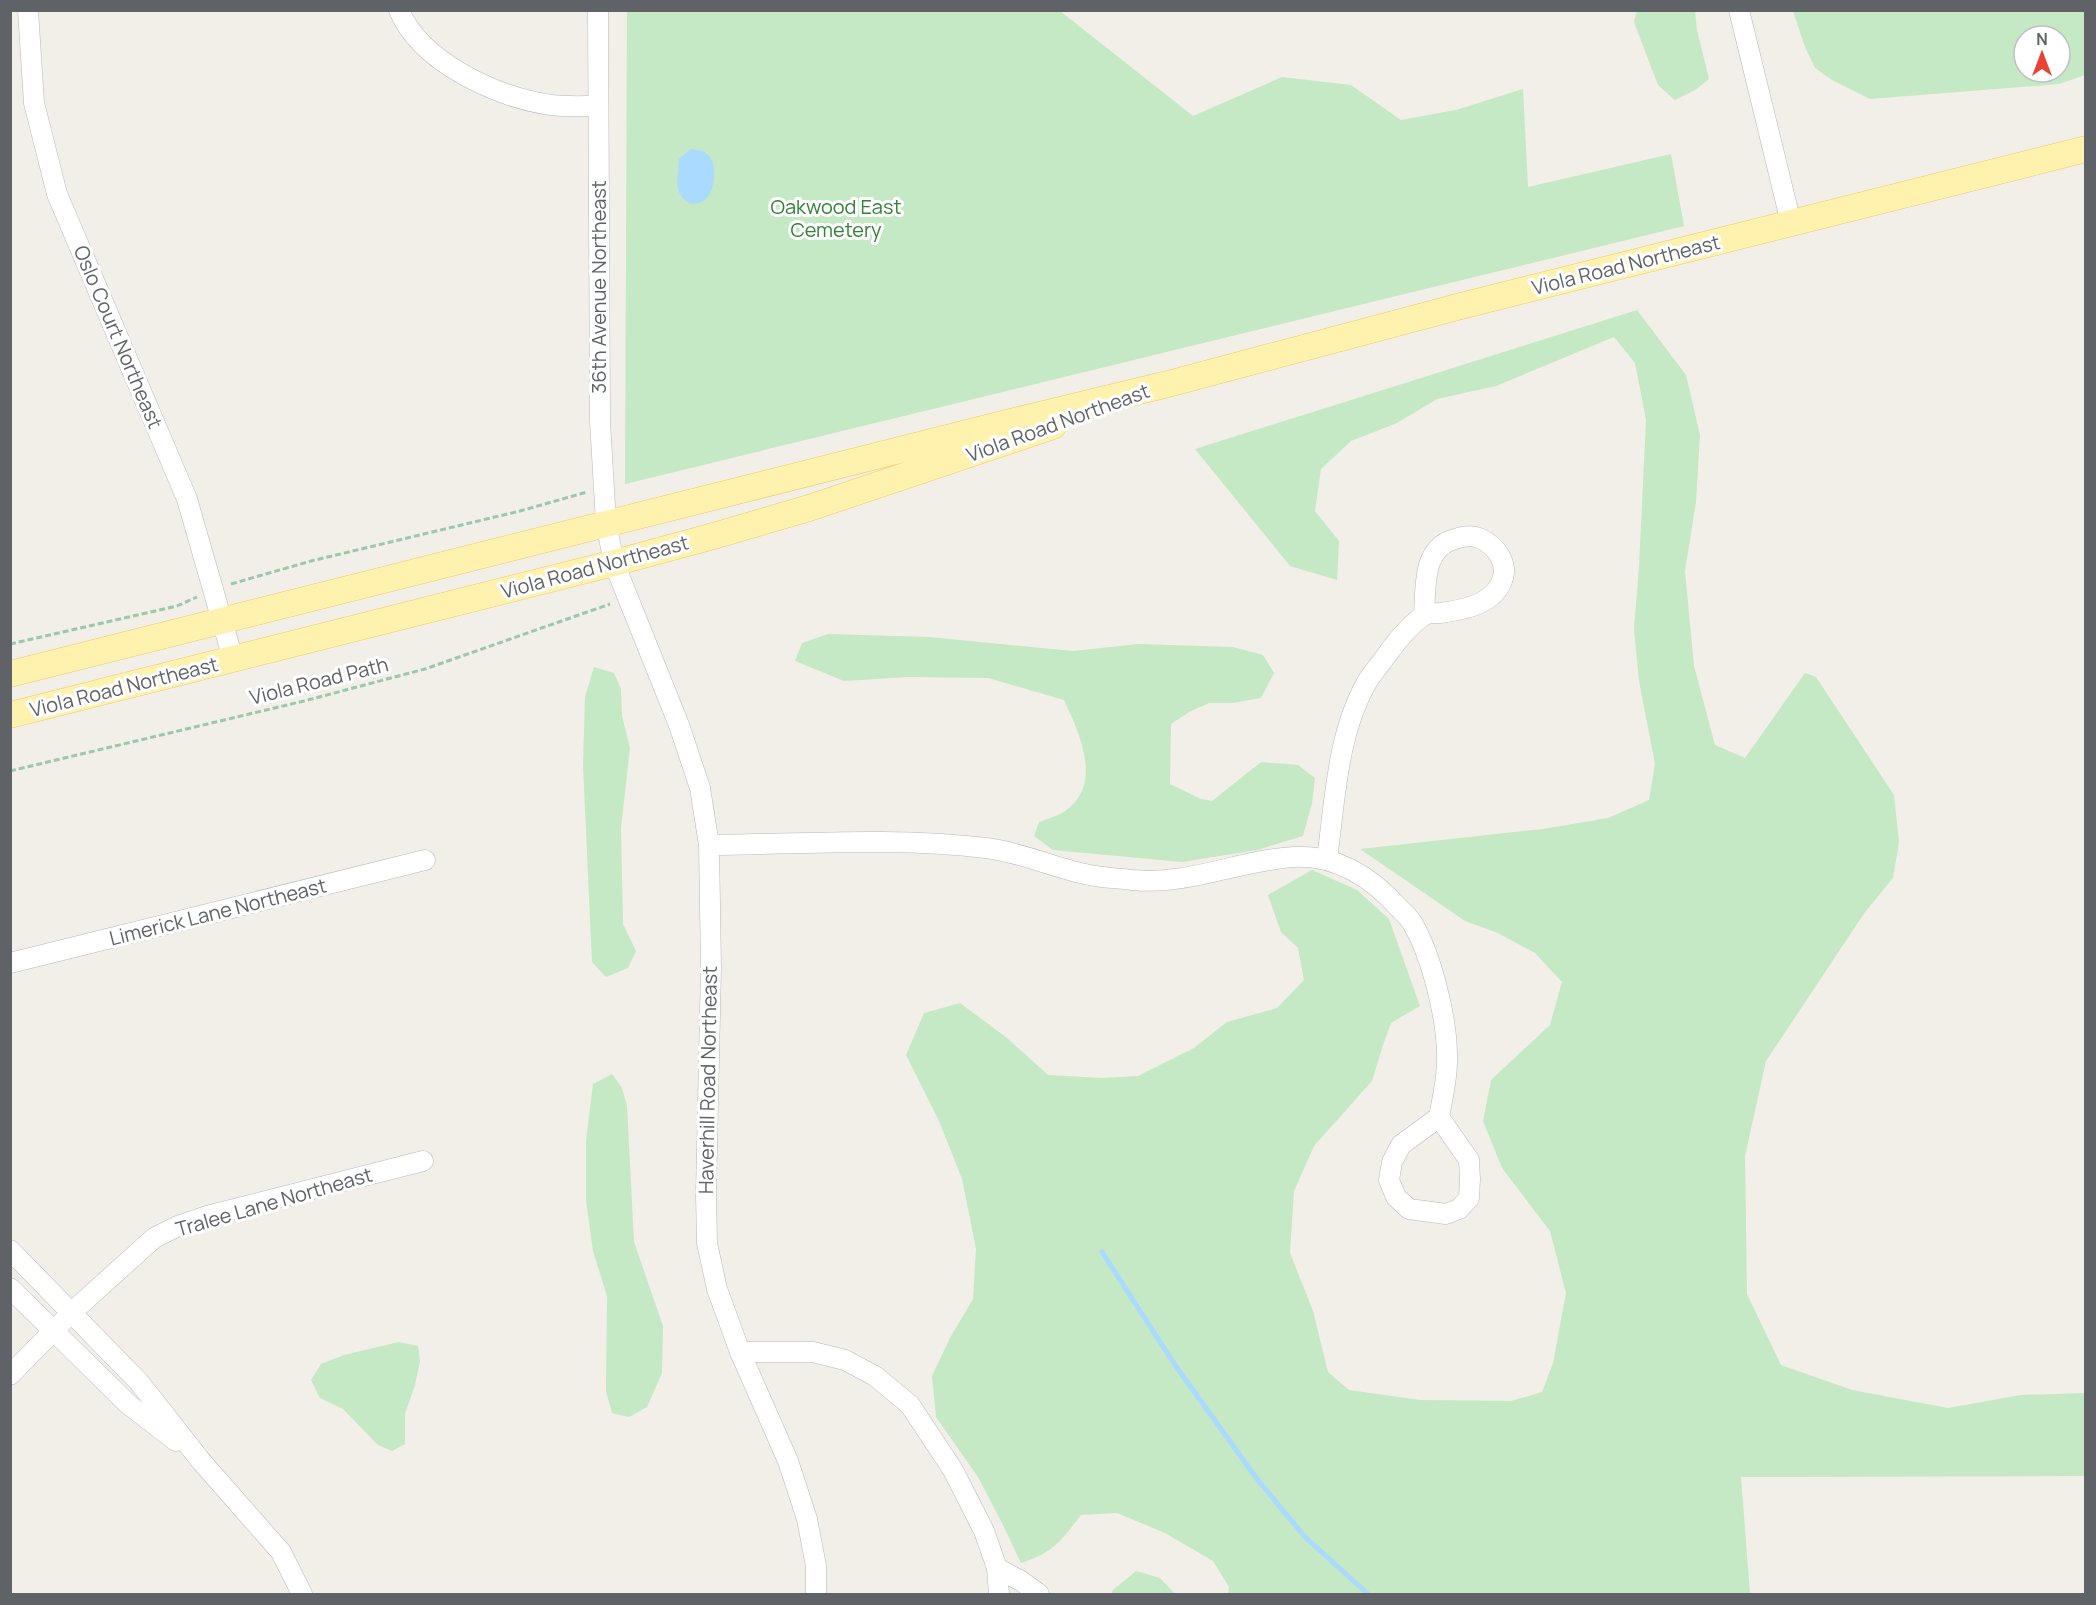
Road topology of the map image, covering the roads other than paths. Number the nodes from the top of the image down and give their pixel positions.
1 (28, 10) edge
2 (399, 10) edge
3 (598, 10) edge
4 (1739, 10) edge
5 (598, 106) junction
6 (2085, 149) edge
7 (1791, 224) junction
8 (1168, 384) junction
9 (606, 523) junction
10 (615, 563) junction
11 (1425, 615) junction
12 (223, 621) junction
13 (233, 659) junction
14 (10, 674) edge
15 (10, 715) edge
16 (710, 845) junction
17 (1327, 859) junction
18 (425, 860) dead end
19 (10, 963) edge
20 (1439, 1117) junction
21 (423, 1161) dead end
22 (10, 1250) edge
23 (10, 1288) edge
24 (72, 1312) junction
25 (54, 1332) junction
26 (740, 1352) junction
27 (10, 1375) edge
28 (201, 1461) junction
29 (997, 1568) junction
30 (302, 1594) edge
31 (816, 1594) edge
32 (999, 1594) edge
33 (1039, 1594) edge

1 - 12 street, Oslo Court Northeast
2 - 5 street
3 - 5 street, 36th Avenue Northeast
4 - 7 street
5 - 9 street, 36th Avenue Northeast
6 - 7 main road, Viola Road Northeast
7 - 8 main road, Viola Road Northeast
8 - 9 main road, Viola Road Northeast
8 - 10 main road, Viola Road Northeast
9 - 10 street, 36th Avenue Northeast
9 - 12 main road, Viola Road Northeast
10 - 13 main road, Viola Road Northeast
10 - 16 street, Haverhill Road Northeast
11 - 11 street
11 - 17 street
12 - 13 street, Oslo Court Northeast
12 - 14 main road, Viola Road Northeast
13 - 15 main road, Viola Road Northeast
16 - 17 street
16 - 26 street, Haverhill Road Northeast
17 - 20 street
18 - 19 street, Limerick Lane Northeast
20 - 20 street
21 - 24 street, Tralee Lane Northeast
22 - 24 street
23 - 25 street
24 - 25 street, Tralee Lane Northeast
24 - 28 street
25 - 27 street, Tralee Lane Northeast
25 - 28 street
26 - 29 street
26 - 31 street, Haverhill Road Northeast
28 - 30 street
29 - 32 street
29 - 33 street

